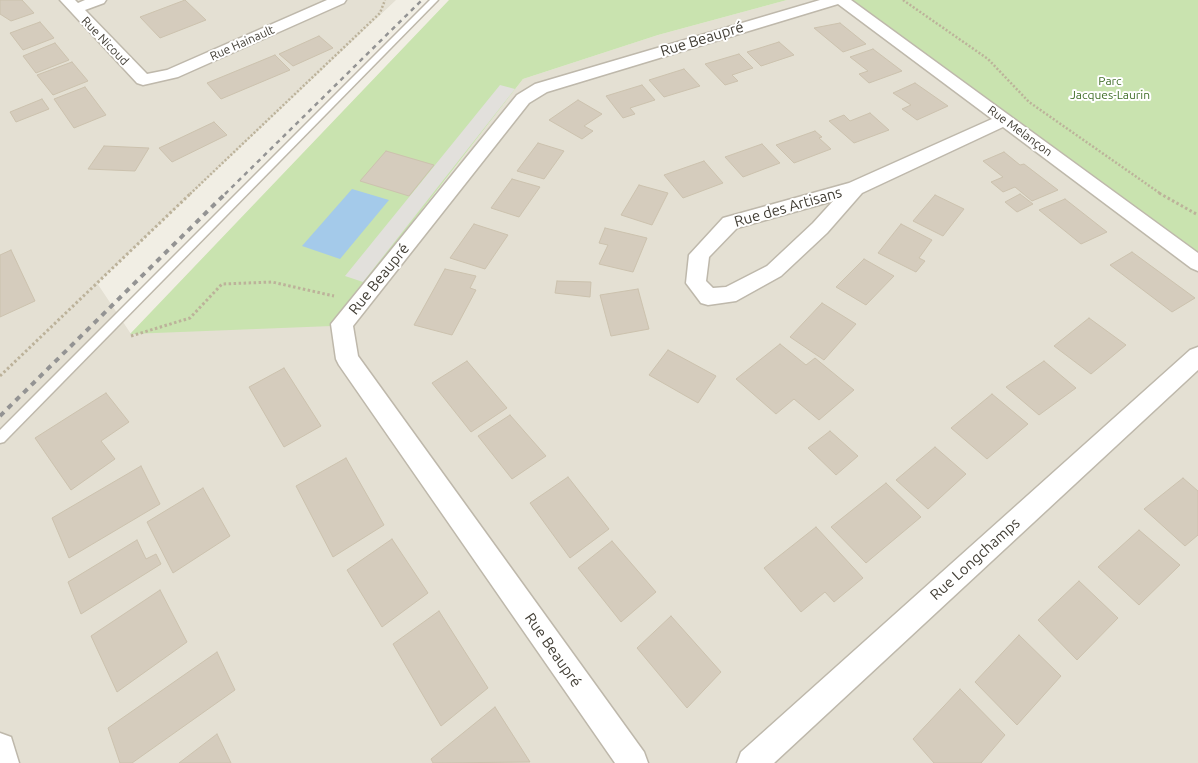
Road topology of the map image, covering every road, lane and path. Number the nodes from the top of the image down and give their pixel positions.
1 (99, 0) edge
2 (339, 0) edge
3 (385, 0) edge
4 (434, 0) edge
5 (835, 0) edge
6 (842, 0) edge
7 (903, 0) edge
8 (71, 4) edge
9 (144, 80) joint
10 (1004, 120) junction
11 (855, 188) junction
12 (1198, 215) edge
13 (1198, 263) edge
14 (359, 302) junction
15 (123, 338) dead end
16 (1198, 356) edge
17 (0, 376) edge
18 (0, 438) edge
19 (0, 748) edge
20 (4, 763) edge
21 (633, 763) edge
22 (752, 763) edge

1 - 8 street
2 - 9 street, Rue Hainault
3 - 17 path
4 - 18 lane
5 - 14 street, Rue Beaupré
6 - 10 street, Rue Melançon
7 - 12 path
8 - 9 street, Rue Nicoud
10 - 11 street, Rue des Artisans
10 - 13 street, Rue Melançon
11 - 11 street, Rue des Artisans
14 - 15 path
14 - 21 street, Rue Beaupré
16 - 22 street, Rue Longchamps
19 - 20 street

